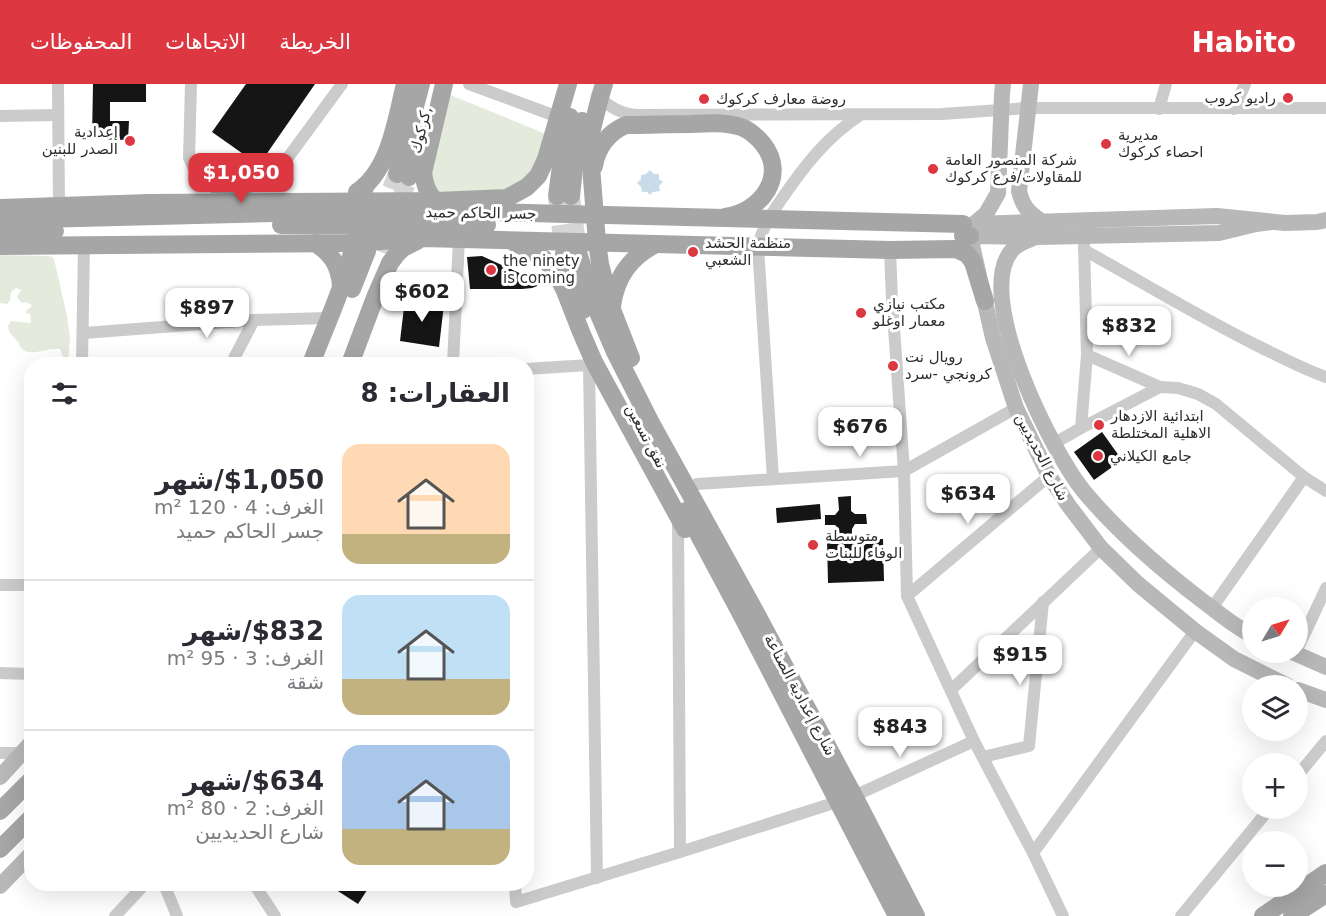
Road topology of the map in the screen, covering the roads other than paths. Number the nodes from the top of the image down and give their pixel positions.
1 (58, 84) edge
2 (191, 84) edge
3 (342, 84) edge
4 (405, 84) edge
5 (421, 84) edge
6 (432, 84) edge
7 (444, 84) edge
8 (469, 84) edge
9 (568, 84) edge
10 (579, 84) edge
11 (1004, 84) edge
12 (1031, 84) edge
13 (1166, 84) edge
14 (1245, 84) edge
15 (599, 88) edge
16 (1028, 108) junction
17 (1326, 108) edge
18 (1159, 109) junction
19 (1234, 109) junction
20 (1001, 110) junction
21 (861, 114) junction
22 (58, 115) junction
23 (0, 116) edge
24 (558, 117) junction
25 (591, 179) junction
26 (363, 193) junction
27 (436, 201) junction
28 (59, 207) junction
29 (0, 208) edge
30 (720, 218) junction
31 (0, 220) edge
32 (1326, 220) edge
33 (1279, 223) junction
34 (1040, 229) junction
35 (968, 230) junction
36 (0, 233) edge
37 (1326, 233) edge
38 (423, 238) junction
39 (459, 239) junction
40 (505, 239) junction
41 (597, 242) junction
42 (1084, 242) junction
43 (315, 243) junction
44 (656, 244) junction
45 (84, 245) junction
46 (0, 246) edge
47 (758, 247) junction
48 (367, 249) junction
49 (890, 250) junction
50 (571, 253) tunnel mouth
51 (341, 286) junction
52 (985, 301) junction
53 (611, 308) junction
54 (329, 318) junction
55 (254, 320) junction
56 (84, 333) junction
57 (1087, 355) junction
58 (82, 357) edge
59 (235, 357) edge
60 (314, 357) edge
61 (327, 357) edge
62 (339, 357) edge
63 (353, 357) edge
64 (453, 357) edge
65 (592, 364) junction
66 (534, 368) edge
67 (1326, 378) edge
68 (1160, 387) junction
69 (1016, 408) junction
70 (1081, 428) junction
71 (1053, 444) junction
72 (904, 471) junction
73 (1049, 476) junction
74 (1304, 477) junction
75 (773, 478) junction
76 (697, 484) junction
77 (1326, 491) edge
78 (1085, 493) junction
79 (1069, 506) junction
80 (678, 517) junction
81 (1101, 548) junction
82 (0, 585) edge
83 (24, 585) edge
84 (1326, 588) edge
85 (907, 596) junction
86 (1043, 602) junction
87 (745, 607) junction
88 (1212, 608) junction
89 (1308, 625) edge
90 (1242, 628) edge
91 (1195, 631) junction
92 (1242, 647) edge
93 (1308, 658) edge
94 (1234, 659) junction
95 (1326, 667) edge
96 (0, 673) edge
97 (24, 674) edge
98 (1266, 675) edge
99 (951, 690) junction
100 (1308, 694) edge
101 (1326, 700) edge
102 (974, 741) junction
103 (1326, 741) edge
104 (24, 749) edge
105 (24, 751) edge
106 (0, 753) edge
107 (983, 757) junction
108 (1308, 763) edge
109 (0, 777) edge
110 (24, 787) edge
111 (846, 799) junction
112 (0, 812) edge
113 (1261, 819) edge
114 (24, 825) edge
115 (0, 849) edge
116 (680, 852) junction
117 (1033, 853) junction
118 (24, 861) edge
119 (1326, 873) edge
120 (597, 878) junction
121 (1308, 885) edge
122 (0, 886) edge
123 (138, 891) edge
124 (167, 891) edge
125 (259, 891) edge
126 (515, 891) edge
127 (1326, 894) edge
128 (1287, 897) edge
129 (1290, 897) edge
130 (1326, 903) edge
131 (115, 916) edge
132 (177, 916) edge
133 (275, 916) edge
134 (897, 916) edge
135 (916, 916) edge
136 (1063, 916) edge
137 (1180, 916) edge
138 (1251, 916) edge
139 (1263, 916) edge
140 (1292, 916) edge
141 (1308, 916) edge

1 - 22 street
2 - 3 street
4 - 26 main road
5 - 6 main road, كركوك,
7 - 27 main road
8 - 24 street
9 - 24 main road
10 - 15 main road
11 - 20 street
12 - 16 street
13 - 18 street
14 - 19 street
15 - 21 street
15 - 25 main road
16 - 18 street
16 - 20 street
16 - 34 street
17 - 19 street
18 - 19 street
20 - 21 street
20 - 35 street
21 - 47 street
22 - 23 street
22 - 28 street
24 - 27 main road
25 - 30 main road, bridge
25 - 41 main road
26 - 27 main road
26 - 28 main road
26 - 48 main road
28 - 29 main road
30 - 31 main road, جسر الحاكم حميد, bridge
30 - 35 main road, جسر الحاكم حميد, bridge
32 - 33 street
33 - 34 street
33 - 37 street
33 - 42 street
34 - 35 street
34 - 42 street
34 - 71 street, شارع الحديديين
35 - 36 main road, جسر الحاكم حميد, bridge
35 - 52 street, شارع الحديديين
38 - 39 main road
38 - 48 main road
38 - 63 main road
39 - 40 main road
39 - 64 street
40 - 41 main road
40 - 65 main road
41 - 44 main road
41 - 53 main road
42 - 57 street
42 - 67 street
43 - 45 main road
43 - 48 main road
43 - 51 main road
44 - 47 main road
44 - 53 main road
45 - 46 main road
45 - 56 street
47 - 49 main road
47 - 75 street
48 - 51 main road
48 - 61 main road
48 - 62 main road
49 - 52 main road
49 - 72 street
50 - 87 main road, نفق تسعين
51 - 54 main road
52 - 69 street, شارع الحديديين
53 - 76 main road
54 - 55 street
54 - 60 main road
55 - 56 street
55 - 59 street
56 - 58 street
57 - 68 street
57 - 70 street
65 - 66 street
65 - 80 main road
65 - 120 street
68 - 70 street
68 - 74 street
69 - 72 street
69 - 73 street, شارع الحديديين
70 - 71 street
71 - 78 street, شارع الحديديين
72 - 75 street
72 - 85 street
73 - 79 street, شارع الحديديين
73 - 85 street
74 - 77 street
74 - 88 street
75 - 76 street
76 - 87 main road
78 - 79 street
78 - 88 street, شارع الحديديين
79 - 81 street, شارع الحديديين
80 - 87 main road
80 - 116 street
81 - 86 street
81 - 91 street, شارع الحديديين
82 - 83 street
84 - 89 street
85 - 99 street
86 - 99 street
86 - 107 street
87 - 111 main road, شارع إعدادية الصناعة
88 - 90 street, شارع الحديديين
91 - 94 street, شارع الحديديين
91 - 117 street
92 - 94 street
93 - 95 street
94 - 98 street, شارع الحديديين
96 - 97 street
99 - 102 street
100 - 101 street
102 - 107 street
102 - 111 street
103 - 108 street
104 - 106 street
105 - 109 street
107 - 117 street
110 - 112 main road
111 - 116 street
111 - 134 main road, شارع إعدادية الصناعة
111 - 135 main road, شارع إعدادية الصناعة
113 - 137 street
114 - 115 main road
116 - 120 street
117 - 136 street
118 - 122 street
119 - 121 main road
120 - 126 street
123 - 131 street
124 - 132 street
125 - 133 street
127 - 140 main road
128 - 138 street
129 - 139 main road
130 - 141 street

